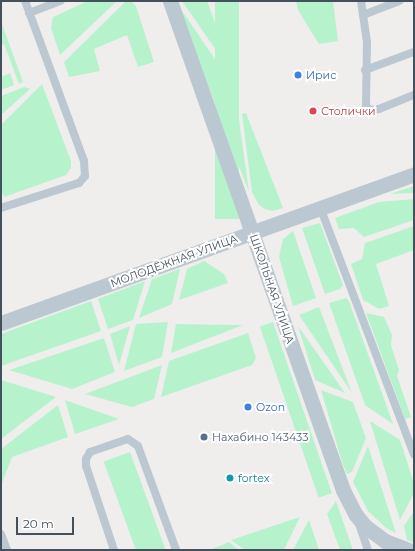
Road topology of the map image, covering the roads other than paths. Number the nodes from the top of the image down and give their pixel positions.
1 (25, 1) edge
2 (61, 1) edge
3 (170, 1) edge
4 (361, 1) edge
5 (399, 1) edge
6 (29, 13) junction
7 (363, 14) junction
8 (414, 52) edge
9 (365, 70) junction
10 (414, 95) edge
11 (414, 174) edge
12 (320, 207) junction
13 (1, 208) edge
14 (252, 232) junction
15 (1, 323) edge
16 (414, 455) edge
17 (356, 514) junction
18 (1, 534) edge
19 (7, 550) edge
20 (114, 550) edge
21 (176, 550) edge
22 (368, 550) edge
23 (409, 550) edge

1 - 6 lane
2 - 6 lane
3 - 14 street, ШКОЛЬНАЯ УЛИЦА
4 - 7 lane
5 - 7 lane
6 - 13 lane
7 - 9 lane
8 - 9 lane
9 - 10 lane
11 - 12 street, МОЛОДЁЖНАЯ УЛИЦА
12 - 14 street, МОЛОДЁЖНАЯ УЛИЦА
12 - 16 lane
14 - 15 street, МОЛОДЁЖНАЯ УЛИЦА
14 - 17 street, ШКОЛЬНАЯ УЛИЦА
17 - 22 lane
17 - 23 street, ШКОЛЬНАЯ УЛИЦА
18 - 19 lane
20 - 21 lane

